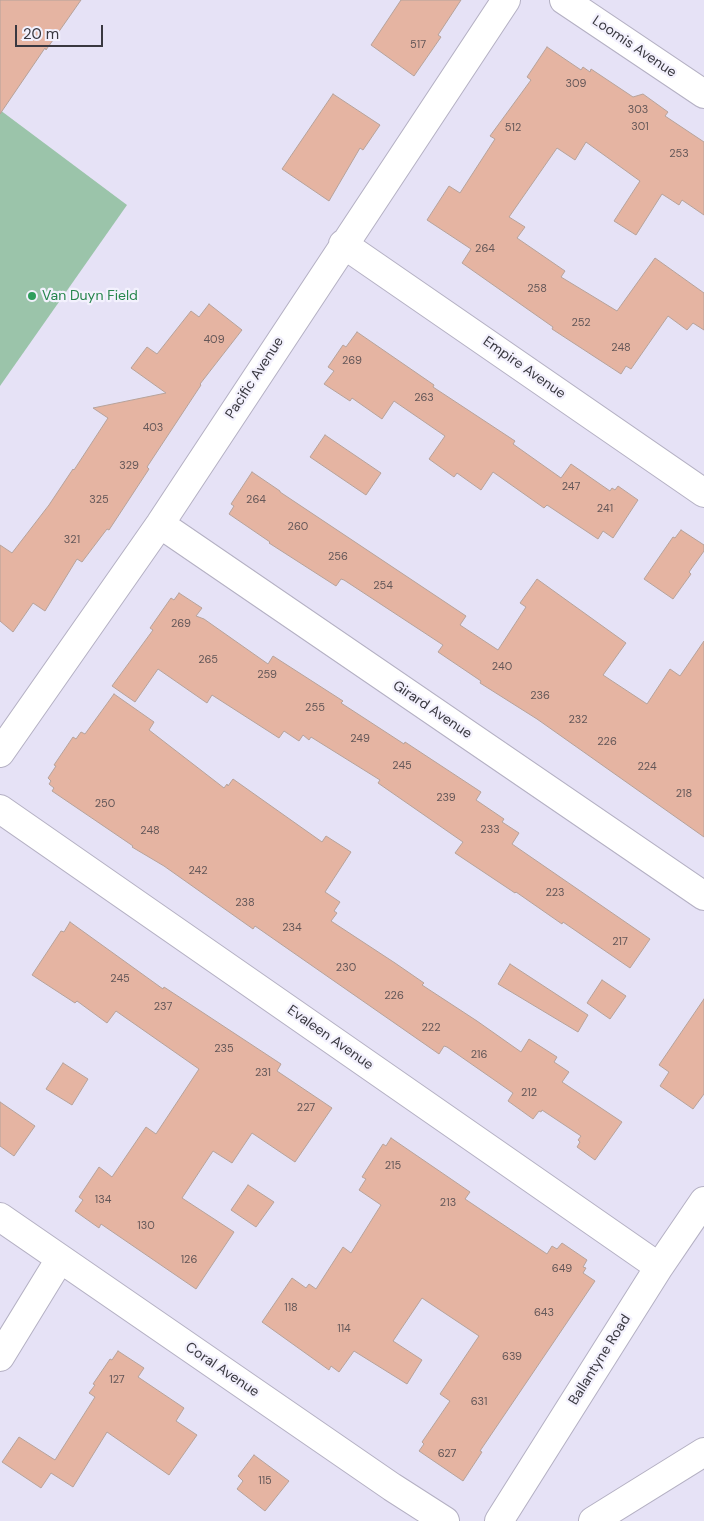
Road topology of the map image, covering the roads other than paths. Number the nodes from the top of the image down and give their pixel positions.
1 (506, 0) edge
2 (564, 0) edge
3 (704, 94) edge
4 (343, 244) junction
5 (704, 492) edge
6 (160, 524) junction
7 (0, 752) edge
8 (0, 809) edge
9 (704, 896) edge
10 (704, 1201) edge
11 (0, 1217) edge
12 (60, 1259) junction
13 (659, 1267) junction
14 (0, 1357) edge
15 (704, 1452) edge
16 (445, 1521) edge
17 (499, 1521) edge
18 (592, 1521) edge

1 - 4 street, Pacific Avenue
2 - 3 street, Loomis Avenue
4 - 5 street, Empire Avenue
4 - 6 street, Pacific Avenue
6 - 7 street, Pacific Avenue
6 - 9 street, Girard Avenue
8 - 13 street, Evaleen Avenue
10 - 13 street, Ballantyne Road
11 - 12 street, Coral Avenue
12 - 14 street
12 - 16 street, Coral Avenue
13 - 17 street, Ballantyne Road
15 - 18 street

